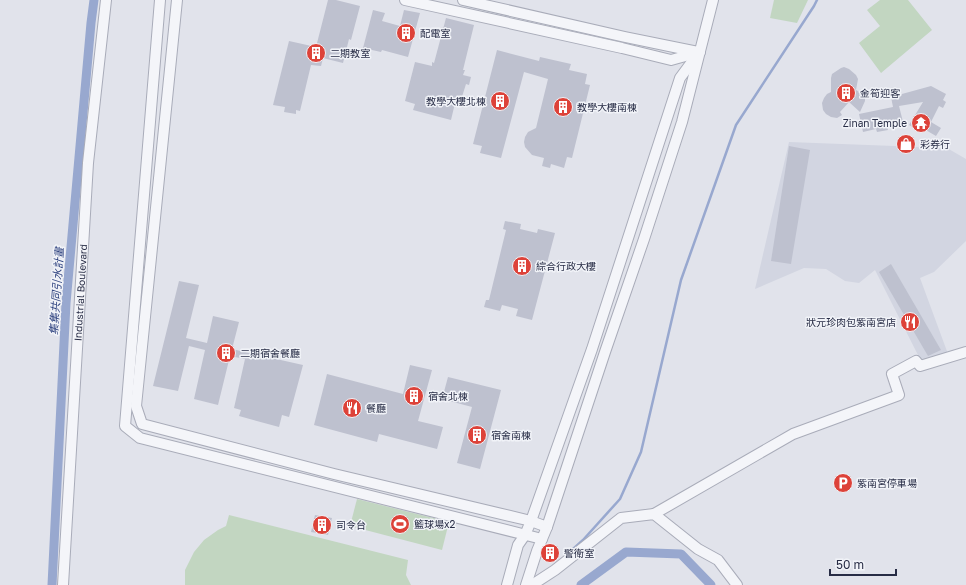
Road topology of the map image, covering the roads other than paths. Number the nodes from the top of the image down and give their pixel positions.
1 (106, 0) edge
2 (160, 0) edge
3 (177, 0) edge
4 (406, 0) edge
5 (463, 0) edge
6 (713, 0) edge
7 (159, 11) junction
8 (176, 11) junction
9 (700, 52) junction
10 (149, 130) junction
11 (164, 130) junction
12 (142, 225) junction
13 (154, 225) junction
14 (966, 352) edge
15 (654, 514) junction
16 (531, 521) junction
17 (547, 527) junction
18 (525, 535) junction
19 (542, 539) junction
20 (63, 585) edge
21 (507, 585) edge
22 (526, 585) edge
23 (532, 585) edge
24 (737, 585) edge

1 - 20 street, Industrial Boulevard
2 - 7 street
3 - 8 street
4 - 9 street
5 - 9 street
6 - 9 street
7 - 8 street
7 - 10 street
8 - 11 street
9 - 16 street
9 - 17 street
10 - 11 street
10 - 12 street
11 - 13 street
12 - 13 street
12 - 18 street
13 - 16 street
14 - 15 street
15 - 23 street
15 - 24 street
16 - 17 street
16 - 18 street
17 - 19 street
18 - 19 street
18 - 21 street
19 - 22 street

